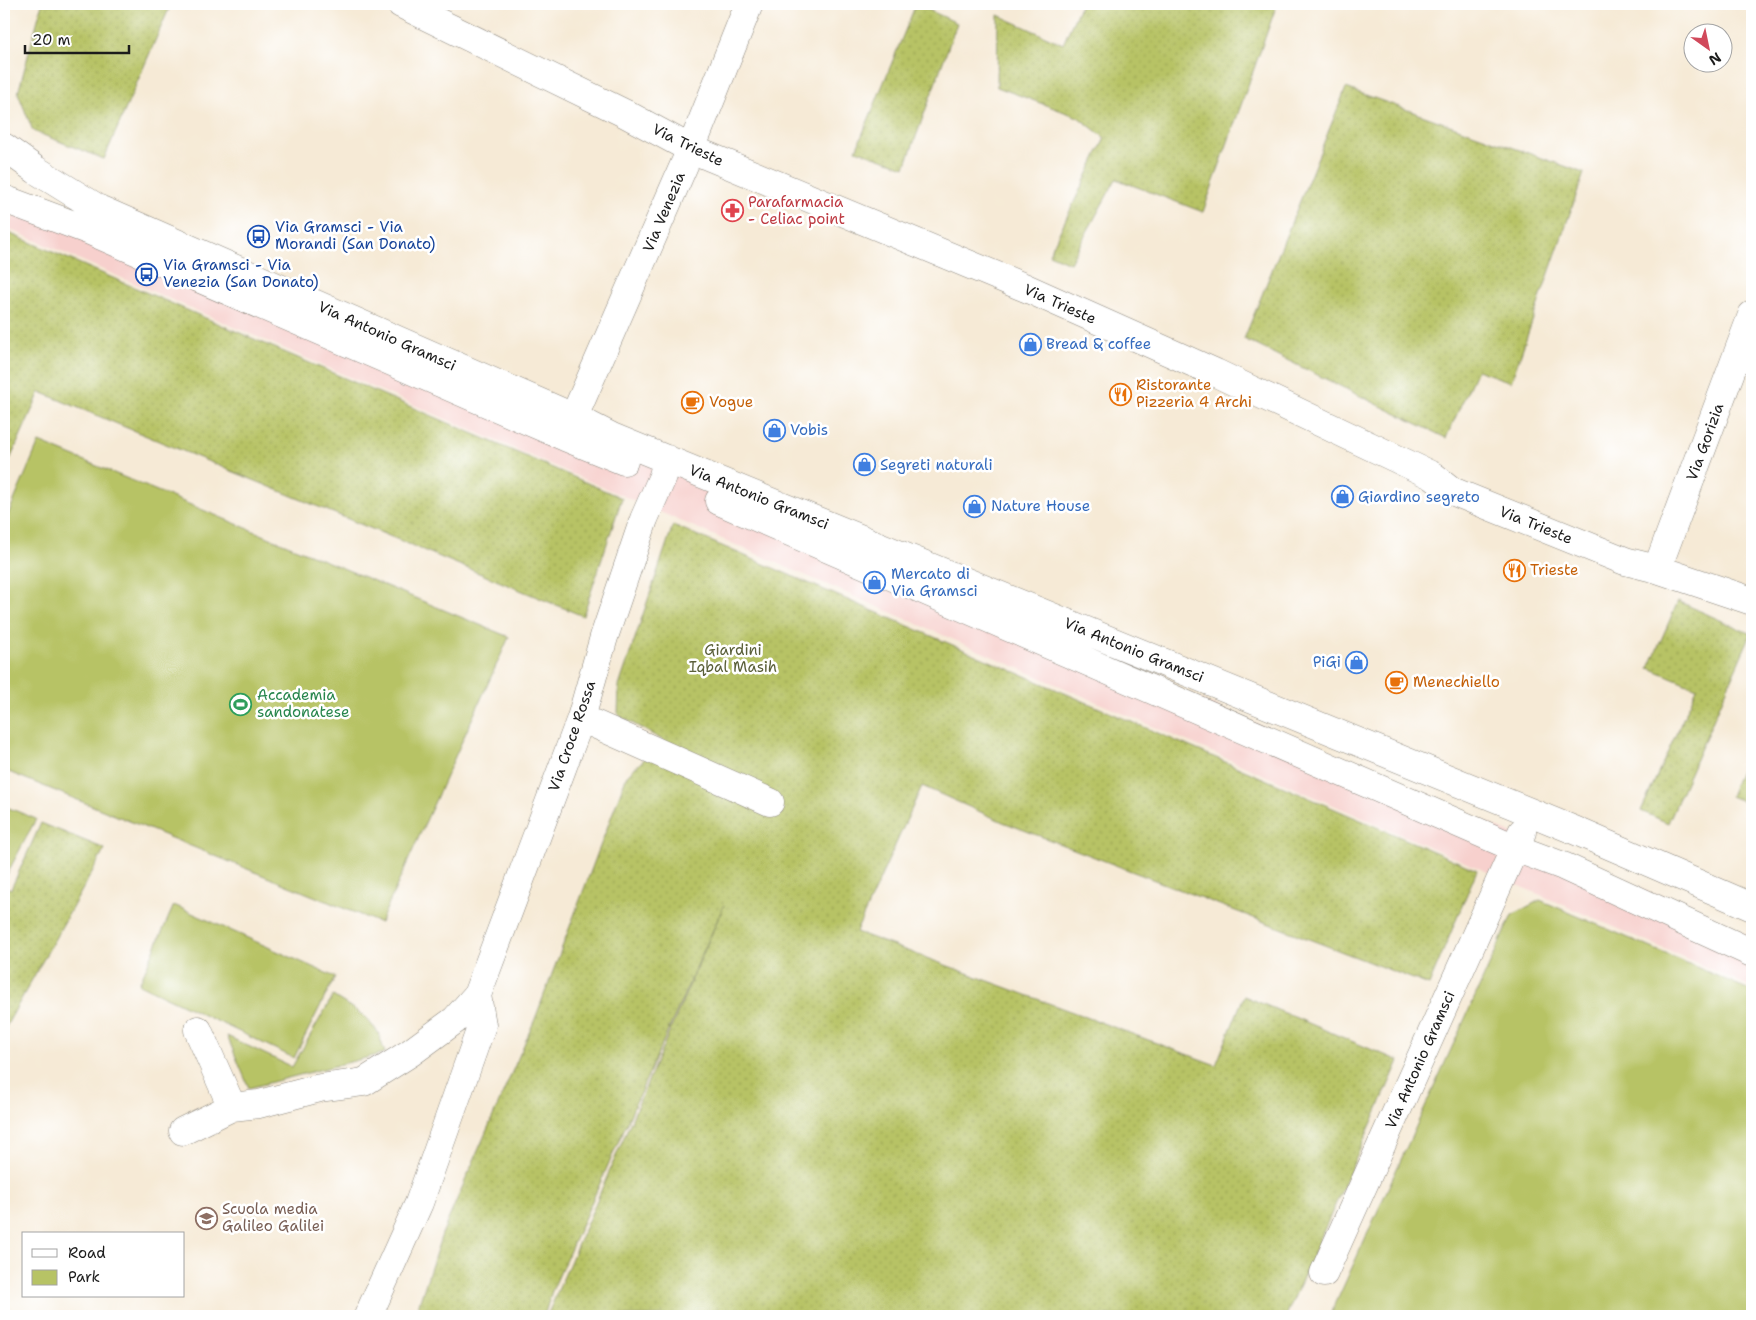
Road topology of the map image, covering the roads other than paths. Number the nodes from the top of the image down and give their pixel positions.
1 (401, 4) edge
2 (749, 4) edge
3 (4, 147) edge
4 (692, 149) junction
5 (4, 199) edge
6 (1752, 315) edge
7 (569, 427) junction
8 (665, 468) junction
9 (1657, 570) junction
10 (1752, 601) edge
11 (581, 718) junction
12 (770, 802) dead end
13 (1531, 813) junction
14 (1515, 848) junction
15 (1752, 906) edge
16 (1752, 954) edge
17 (477, 995) junction
18 (198, 1030) dead end
19 (232, 1107) junction
20 (183, 1131) dead end
21 (1324, 1273) dead end
22 (368, 1316) edge

1 - 4 street, Via Trieste
2 - 4 street, Via Venezia
3 - 7 street, Via Antonio Gramsci
4 - 7 street, Via Venezia
4 - 9 street, Via Trieste
5 - 7 street, Via Antonio Gramsci
6 - 9 street, Via Gorizia
7 - 8 street, Via Antonio Gramsci
8 - 11 street, Via Croce Rossa
8 - 13 street, Via Antonio Gramsci
8 - 14 street, Via Antonio Gramsci
9 - 10 street, Via Trieste
11 - 12 street
11 - 17 street, Via Croce Rossa
13 - 14 street, Via Antonio Gramsci
13 - 15 street, Via Antonio Gramsci
14 - 16 street, Via Antonio Gramsci
14 - 21 street, Via Antonio Gramsci
17 - 19 street
17 - 22 street
18 - 19 street
19 - 20 street

